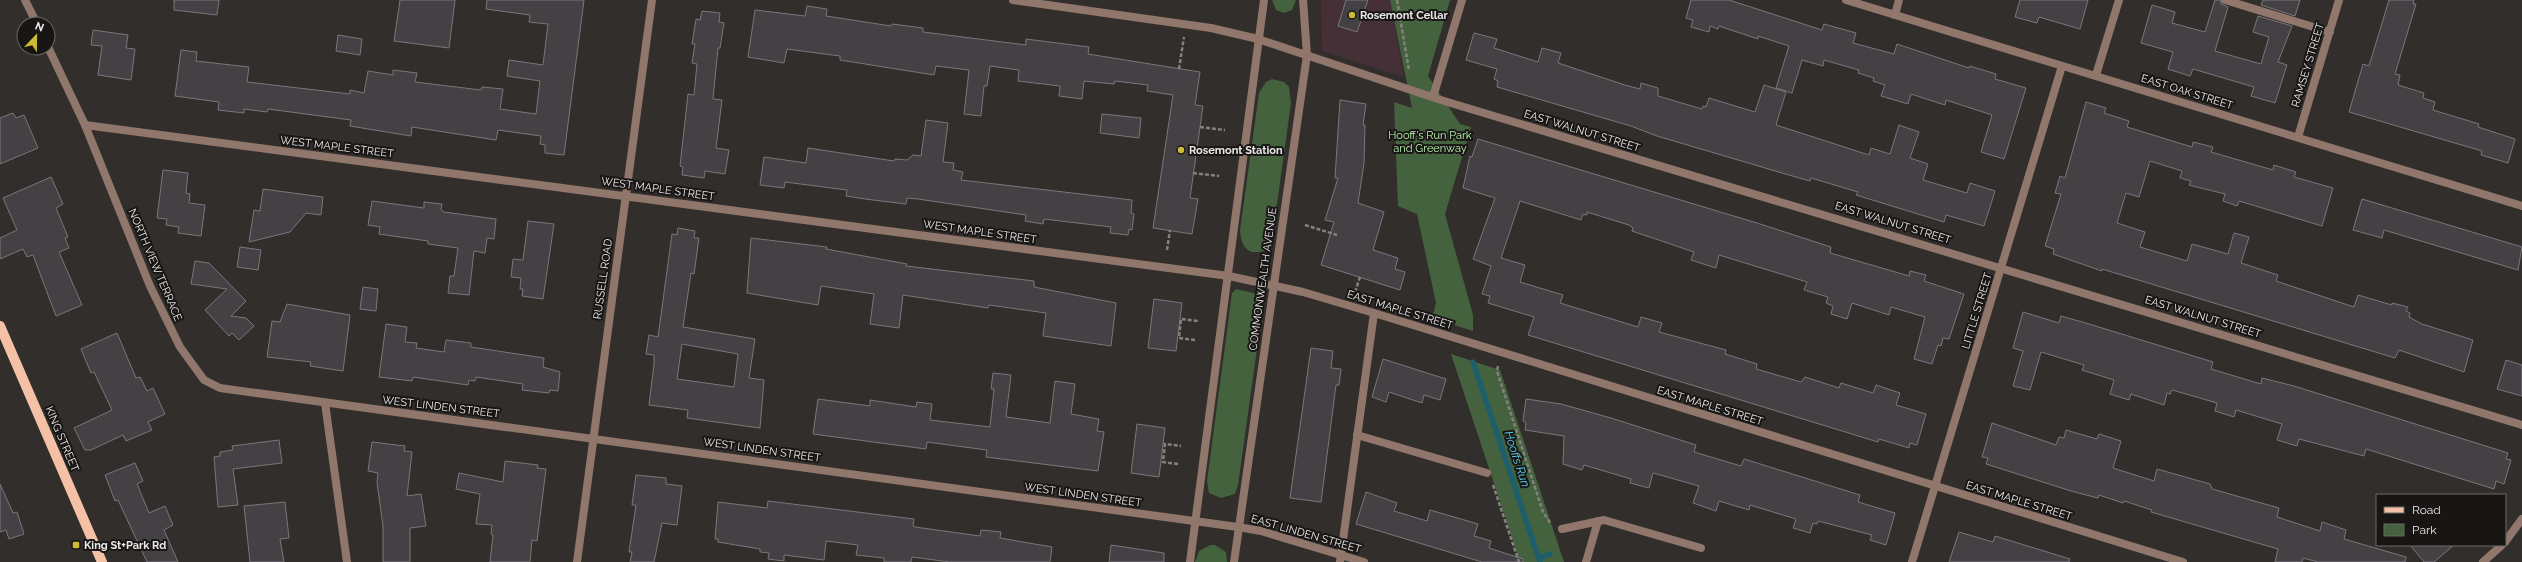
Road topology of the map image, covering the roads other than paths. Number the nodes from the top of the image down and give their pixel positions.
1 (26, 0) edge
2 (652, 0) edge
3 (1013, 0) edge
4 (1264, 0) edge
5 (1303, 0) edge
6 (1462, 0) edge
7 (1846, 0) edge
8 (1899, 0) edge
9 (2119, 0) edge
10 (2225, 0) edge
11 (2339, 0) edge
12 (1895, 15) junction
13 (33, 16) edge
14 (2330, 32) junction
15 (1258, 39) junction
16 (1307, 55) junction
17 (52, 56) edge
18 (2062, 66) junction
19 (2096, 75) junction
20 (1433, 98) junction
21 (85, 125) junction
22 (2298, 137) junction
23 (625, 196) junction
24 (2522, 206) edge
25 (2002, 268) junction
26 (1229, 276) junction
27 (1273, 285) junction
28 (1374, 313) junction
29 (0, 326) edge
30 (325, 403) junction
31 (2522, 425) edge
32 (1357, 435) junction
33 (593, 438) junction
34 (1487, 473) road end
35 (1934, 486) junction
36 (2522, 519) edge
37 (1598, 521) junction
38 (1195, 522) junction
39 (1238, 527) junction
40 (1558, 528) road end
41 (2506, 541) edge
42 (2501, 546) edge
43 (1701, 548) dead end
44 (1340, 559) edge
45 (102, 562) edge
46 (347, 562) edge
47 (576, 562) edge
48 (1190, 562) edge
49 (1234, 562) edge
50 (1364, 562) edge
51 (1586, 562) edge
52 (1912, 562) edge
53 (2183, 562) edge
54 (2483, 562) edge

1 - 13 street
2 - 23 street, RUSSELL ROAD
3 - 15 street, EAST WALNUT STREET
4 - 15 street
5 - 16 street, COMMONWEALTH AVENUE
6 - 20 street
7 - 12 street, EAST OAK STREET
8 - 12 street
9 - 19 street
10 - 14 street
11 - 14 street, RAMSEY STREET
12 - 18 street, EAST OAK STREET
14 - 22 street, RAMSEY STREET
15 - 16 street, EAST WALNUT STREET
15 - 26 street
16 - 20 street, EAST WALNUT STREET
16 - 27 street, COMMONWEALTH AVENUE
17 - 21 street, NORTH VIEW TERRACE
18 - 19 street, EAST OAK STREET
18 - 25 street, LITTLE STREET
19 - 22 street, EAST OAK STREET
20 - 25 street, EAST WALNUT STREET
21 - 23 street, WEST MAPLE STREET
21 - 30 street, NORTH VIEW TERRACE
22 - 24 street, EAST OAK STREET
23 - 26 street, WEST MAPLE STREET
23 - 33 street, RUSSELL ROAD
25 - 31 street, EAST WALNUT STREET
25 - 35 street, LITTLE STREET
26 - 27 street, EAST MAPLE STREET
26 - 38 street
27 - 28 street, EAST MAPLE STREET
27 - 39 street, COMMONWEALTH AVENUE
28 - 32 street
28 - 35 street, EAST MAPLE STREET
29 - 45 main road, KING STREET
30 - 33 street, WEST LINDEN STREET
30 - 46 street
32 - 34 street
32 - 44 street
33 - 38 street, WEST LINDEN STREET
33 - 47 street, RUSSELL ROAD
35 - 52 street, LITTLE STREET
35 - 53 street, EAST MAPLE STREET
36 - 41 street
37 - 40 street
37 - 43 street
37 - 51 street
38 - 39 street, EAST LINDEN STREET
38 - 48 street
39 - 44 street, EAST LINDEN STREET
39 - 49 street, COMMONWEALTH AVENUE
42 - 54 street
44 - 50 street, EAST LINDEN STREET

